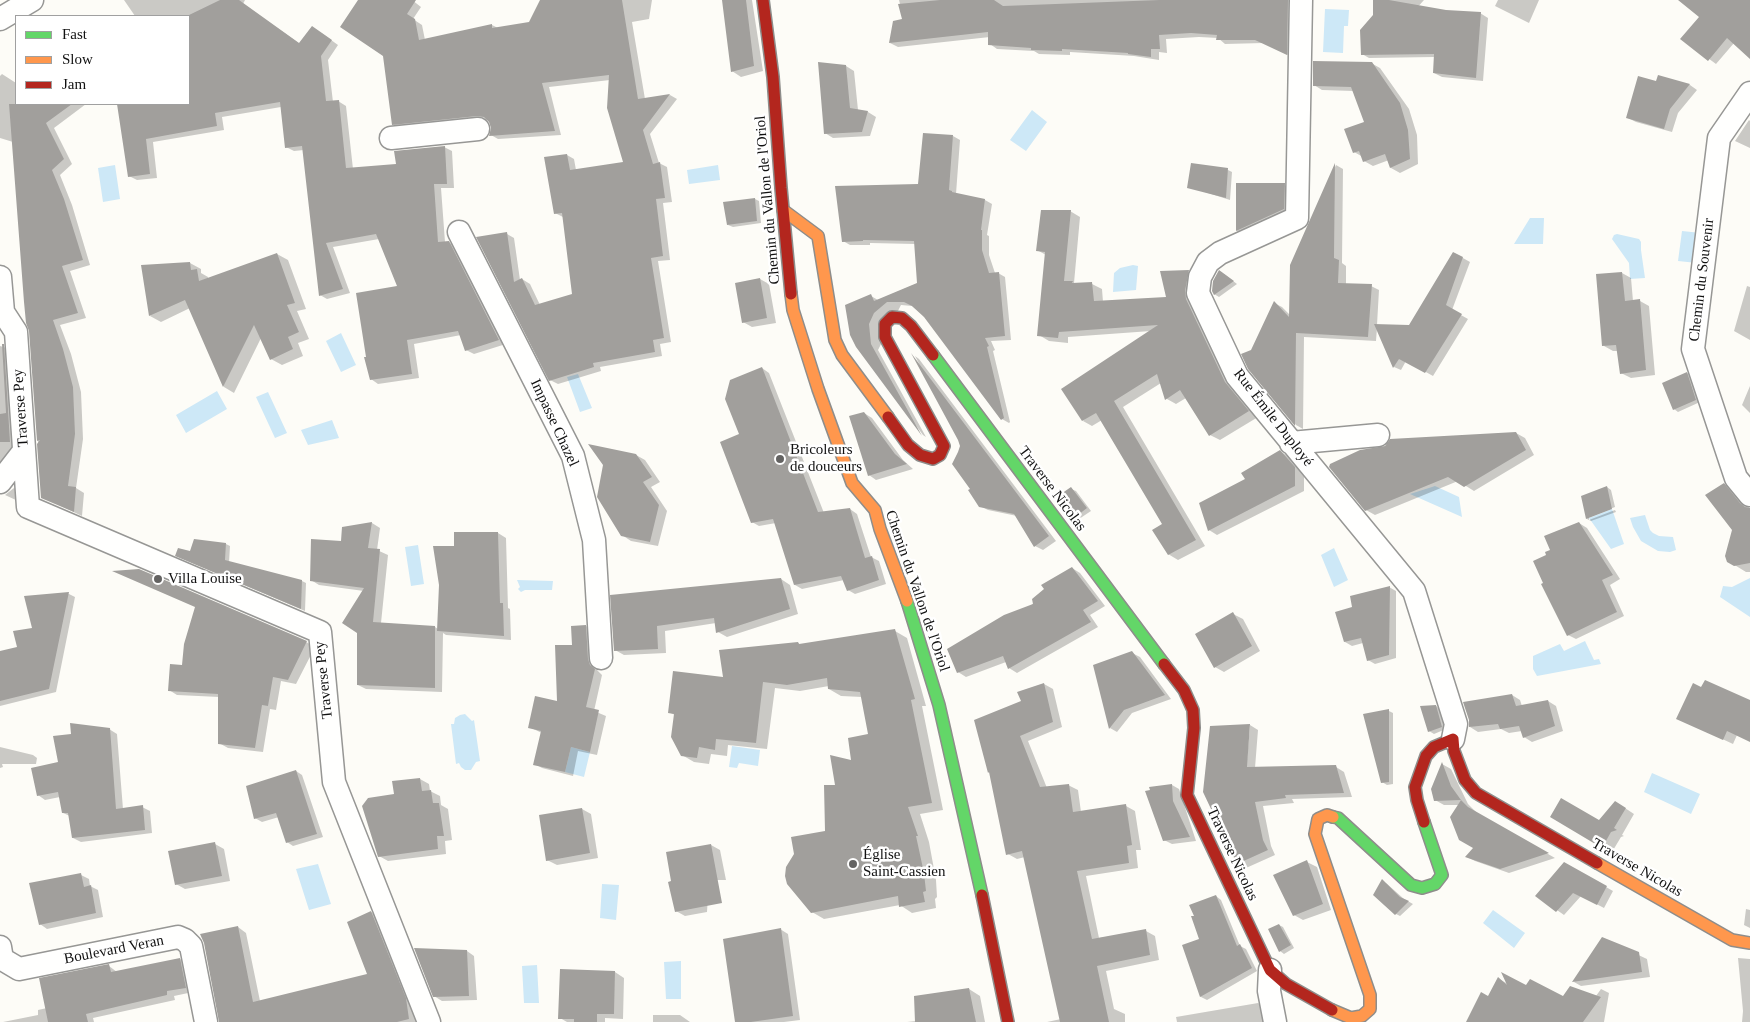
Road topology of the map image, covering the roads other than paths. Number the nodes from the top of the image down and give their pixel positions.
1 (32, 0) edge
2 (763, 0) edge
3 (1300, 0) edge
4 (0, 20) edge
5 (1750, 93) edge
6 (478, 129) dead end
7 (391, 138) dead end
8 (783, 210) junction
9 (459, 232) dead end
10 (0, 277) edge
11 (8, 332) edge
12 (1378, 435) dead end
13 (1291, 443) junction
14 (24, 451) junction
15 (0, 482) edge
16 (1750, 495) edge
17 (601, 658) dead end
18 (1454, 739) junction
19 (1750, 943) edge
20 (0, 947) edge
21 (1270, 970) junction
22 (1369, 1019) edge
23 (206, 1022) edge
24 (430, 1022) edge
25 (1008, 1022) edge
26 (1275, 1022) edge

1 - 4 street
2 - 8 street, Chemin du Vallon de l'Oriol
3 - 13 street, Rue Émile Duployé
5 - 16 street, Chemin du Souvenir
6 - 7 street
8 - 21 street, Traverse Nicolas
8 - 25 street, Chemin du Vallon de l'Oriol
9 - 17 street, Impasse Chazel
10 - 11 street
11 - 14 street, Traverse Pey
12 - 13 street
13 - 18 street, Rue Émile Duployé
14 - 15 street
14 - 24 street, Traverse Pey
18 - 19 street, Traverse Nicolas
18 - 22 street, Traverse Nicolas
20 - 23 street, Boulevard Veran
21 - 22 street, Traverse Nicolas
21 - 26 street

